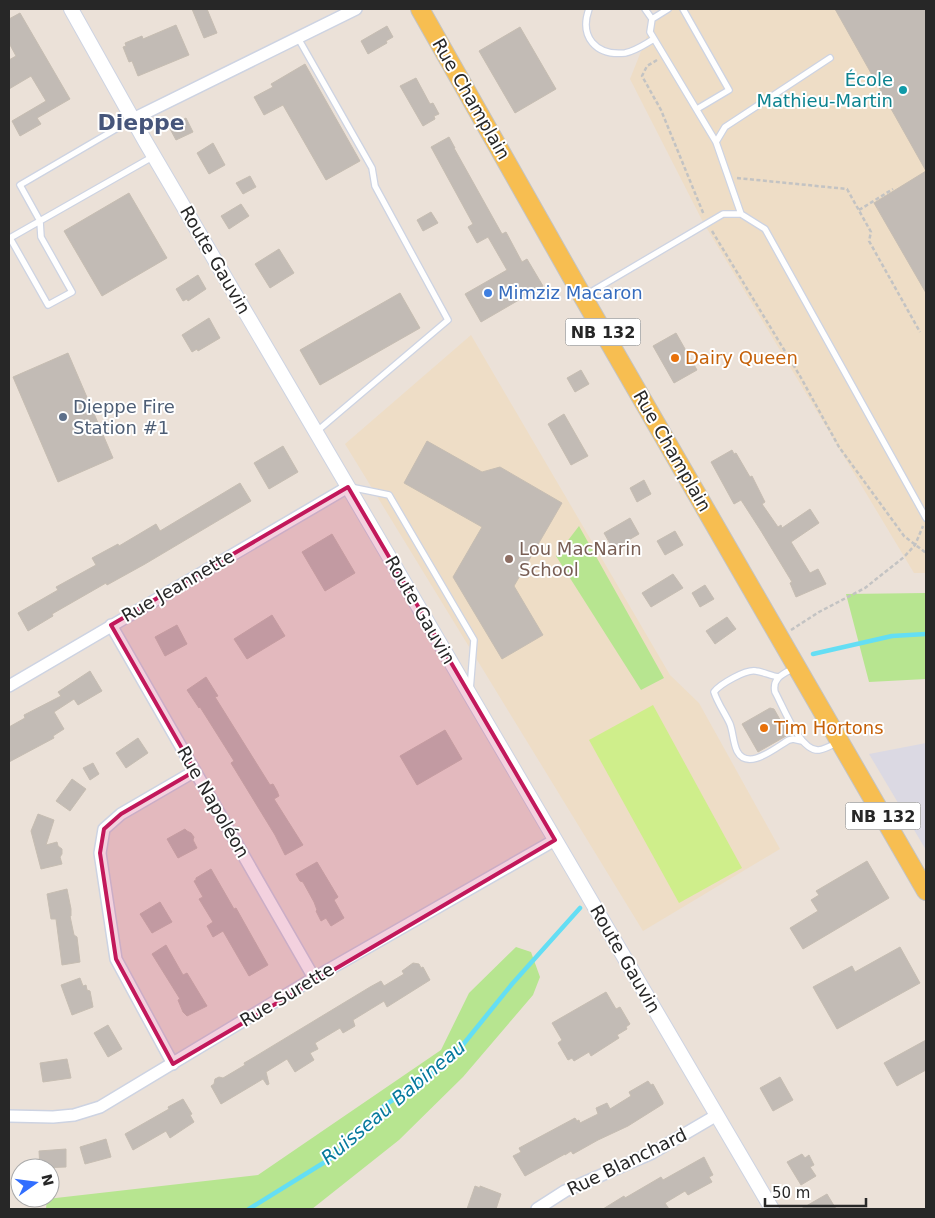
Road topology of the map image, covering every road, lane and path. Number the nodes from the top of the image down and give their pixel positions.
1 (71, 9) edge
2 (356, 9) edge
3 (420, 9) edge
4 (589, 9) edge
5 (644, 9) edge
6 (668, 9) edge
7 (683, 9) edge
8 (652, 18) junction
9 (298, 38) junction
10 (654, 39) junction
11 (664, 56) junction
12 (830, 58) dead end
13 (697, 109) junction
14 (132, 119) junction
15 (716, 142) junction
16 (154, 156) junction
17 (728, 177) junction
18 (893, 189) dead end
19 (858, 210) junction
20 (741, 214) junction
21 (40, 220) junction
22 (708, 223) junction
23 (583, 297) junction
24 (920, 332) dead end
25 (316, 432) junction
26 (348, 486) junction
27 (926, 517) edge
28 (915, 545) junction
29 (926, 553) edge
30 (111, 625) junction
31 (780, 638) junction
32 (797, 667) junction
33 (779, 677) junction
34 (9, 686) edge
35 (470, 695) junction
36 (802, 741) junction
37 (840, 741) junction
38 (195, 771) junction
39 (555, 840) junction
40 (926, 891) edge
41 (314, 978) junction
42 (173, 1064) junction
43 (717, 1115) junction
44 (9, 1116) edge
45 (537, 1209) edge
46 (772, 1209) edge

1 - 14 street, Route Gauvin
2 - 9 street
3 - 23 main road, Rue Champlain / NB 132
4 - 10 lane
5 - 8 lane
6 - 8 lane
7 - 13 lane
8 - 10 lane
9 - 14 street
9 - 25 lane
10 - 11 lane
11 - 13 lane
11 - 22 path
12 - 15 lane
13 - 15 lane
14 - 16 street, Route Gauvin
14 - 21 lane
15 - 17 lane
16 - 21 lane
16 - 25 street, Route Gauvin
17 - 19 path
17 - 20 lane
18 - 19 path
19 - 24 path
20 - 22 lane
20 - 27 lane
21 - 21 lane
22 - 23 lane
22 - 28 path
23 - 31 main road, Rue Champlain / NB 132
25 - 26 street, Route Gauvin
26 - 30 street, Rue Jeannette
26 - 35 street, Route Gauvin
26 - 35 lane
27 - 28 path
28 - 29 path
28 - 31 path
30 - 34 street, Rue Jeannette
30 - 38 street, Rue Napoléon
31 - 32 main road, Rue Champlain / NB 132
32 - 33 lane
32 - 37 main road, Rue Champlain / NB 132
33 - 36 lane
33 - 36 lane
35 - 39 street, Route Gauvin
36 - 37 lane
37 - 40 main road, Rue Champlain / NB 132
38 - 41 street, Rue Napoléon
38 - 42 street
39 - 41 street, Rue Surette
39 - 43 street, Route Gauvin
41 - 42 street, Rue Surette
42 - 44 street, Rue Surette
43 - 45 street, Rue Blanchard
43 - 46 street, Route Gauvin

